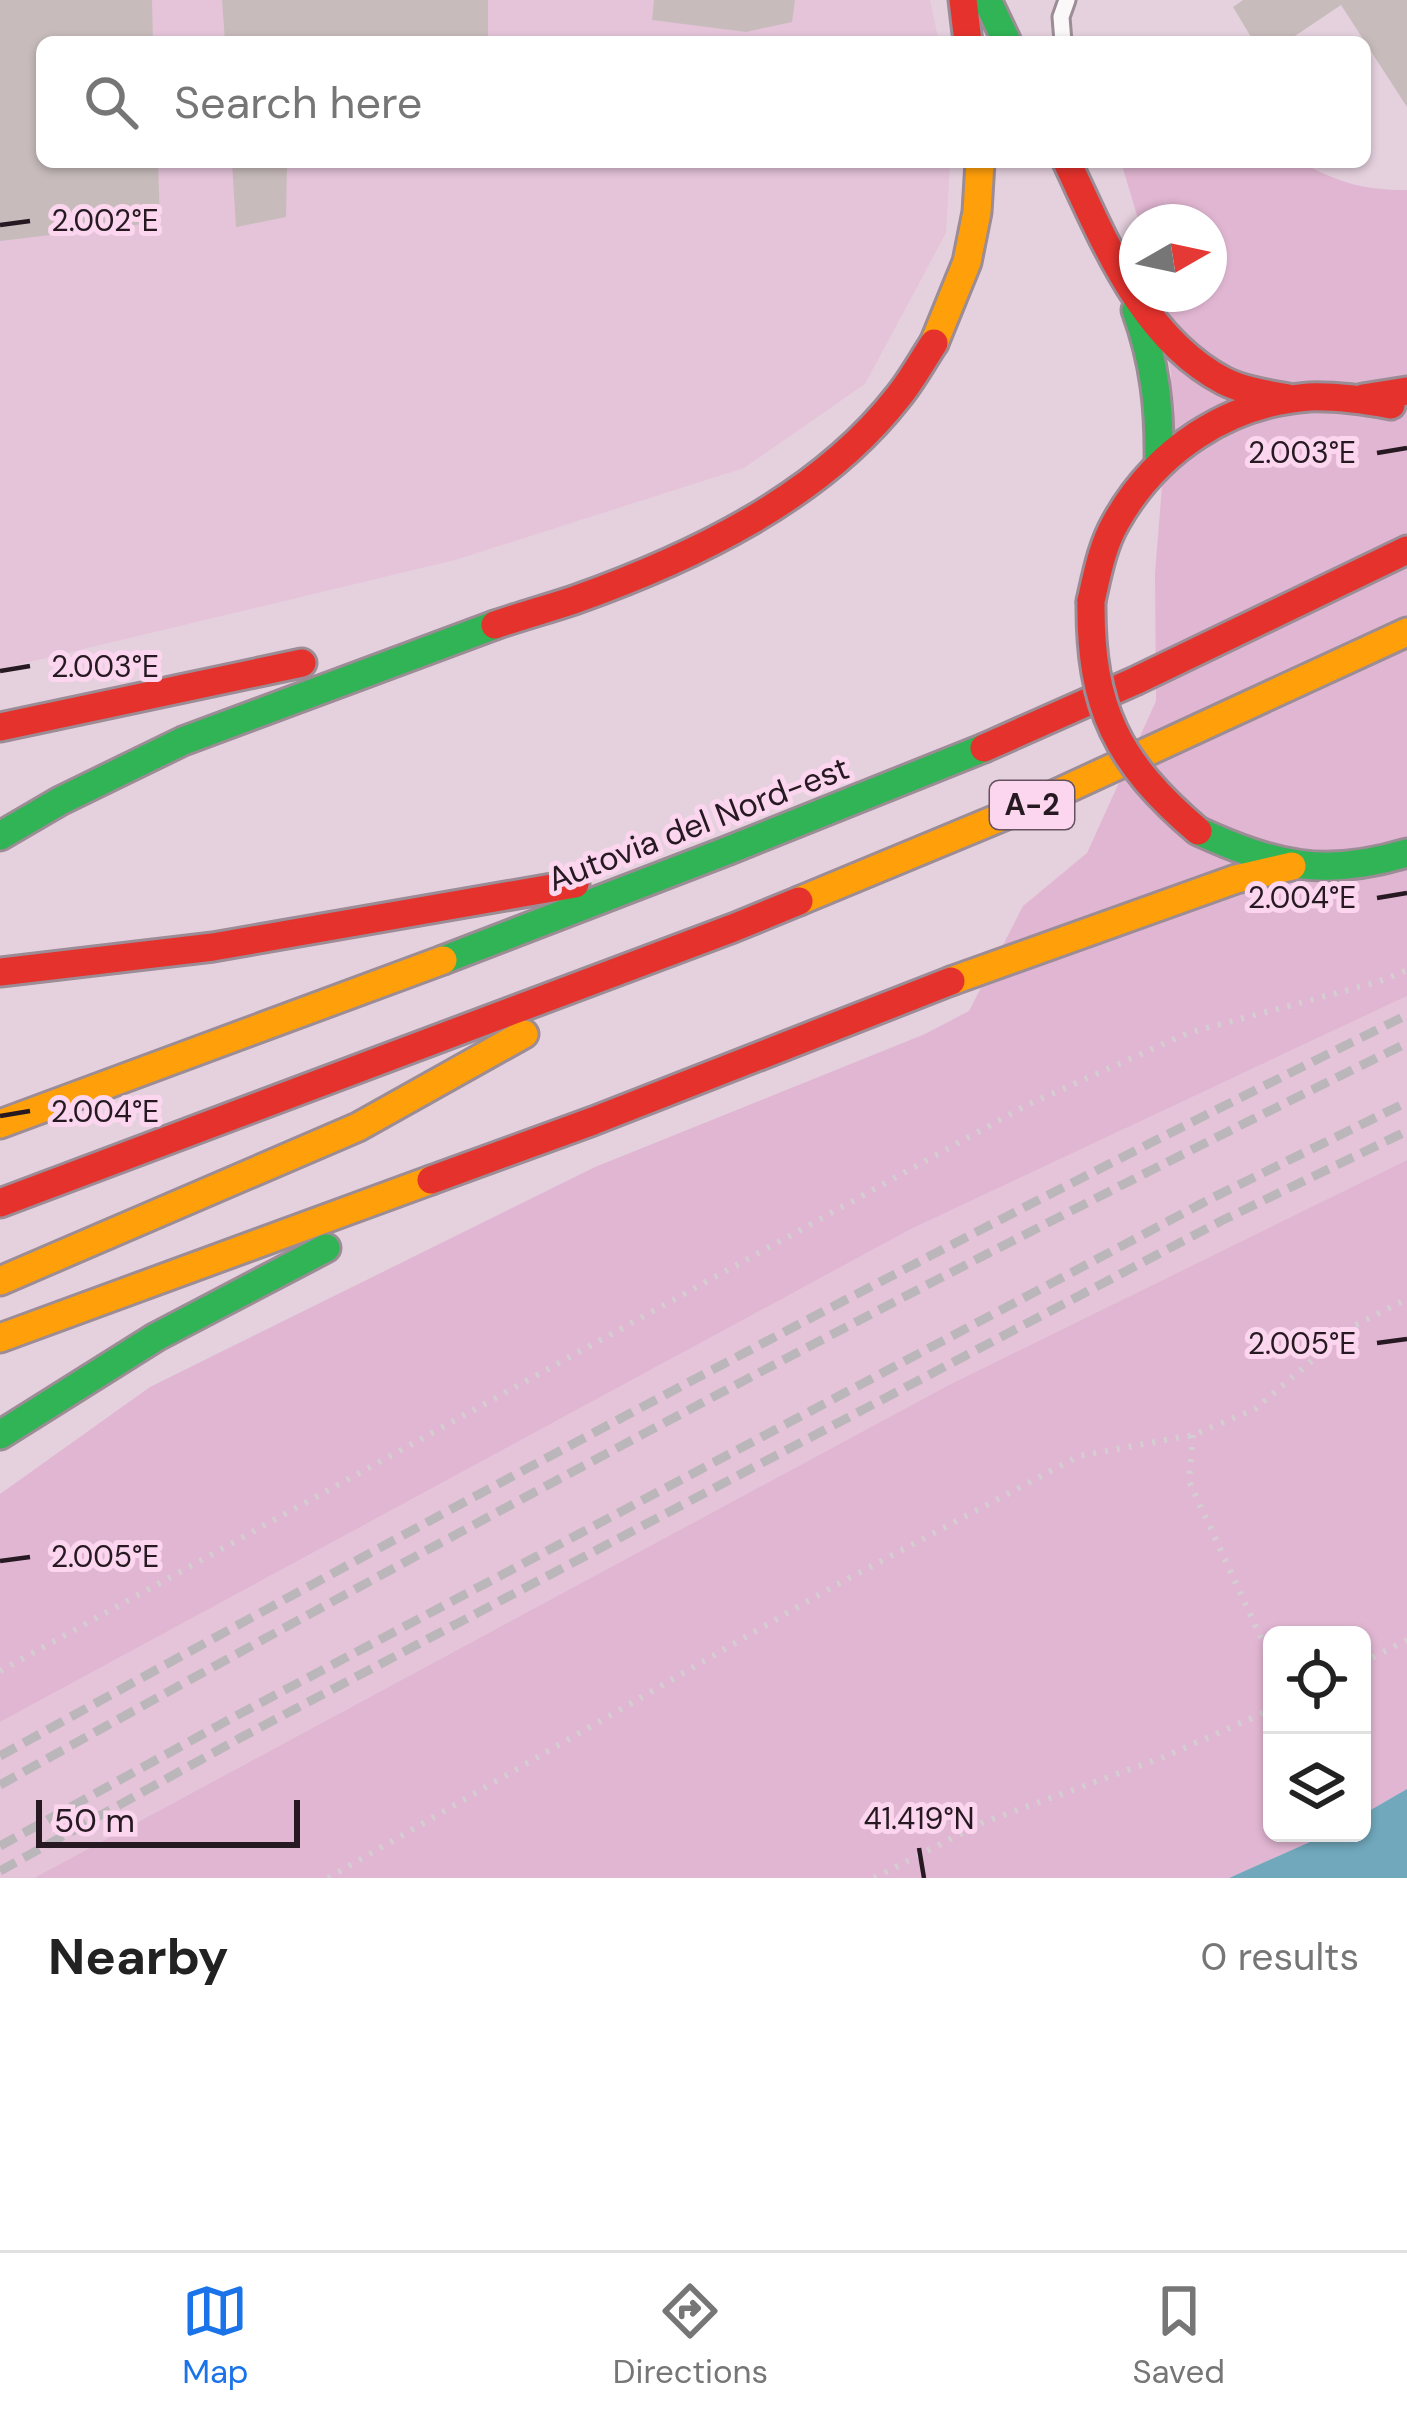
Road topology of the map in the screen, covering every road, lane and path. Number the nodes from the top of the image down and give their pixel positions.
1 (963, 0) edge
2 (986, 0) edge
3 (1067, 0) edge
4 (967, 36) edge
5 (1004, 36) edge
6 (1062, 36) edge
7 (979, 168) edge
8 (1078, 168) edge
9 (1119, 265) edge
10 (1137, 312) edge
11 (1149, 312) edge
12 (1407, 392) edge
13 (1289, 398) junction
14 (1363, 398) junction
15 (1407, 411) edge
16 (1159, 464) junction
17 (1407, 550) edge
18 (504, 622) junction
19 (1407, 632) edge
20 (0, 727) edge
21 (0, 836) edge
22 (1407, 853) edge
23 (696, 864) junction
24 (1292, 866) junction
25 (649, 959) junction
26 (1407, 970) edge
27 (0, 972) edge
28 (0, 1124) edge
29 (538, 1141) junction
30 (0, 1203) edge
31 (0, 1281) edge
32 (1407, 1299) edge
33 (0, 1338) edge
34 (0, 1435) edge
35 (1193, 1435) junction
36 (1407, 1640) edge
37 (1263, 1642) edge
38 (1371, 1658) edge
39 (0, 1671) edge
40 (1263, 1713) edge
41 (328, 1878) edge
42 (874, 1878) edge

1 - 4 main road
2 - 5 main road
3 - 6 lane
7 - 18 main road
8 - 9 main road
10 - 16 main road
11 - 13 main road
12 - 14 main road
13 - 14 main road
13 - 16 main road
14 - 15 main road
16 - 24 main road, bridge
17 - 23 main road, Autovia del Nord-est / A-2
18 - 20 main road
18 - 21 main road
19 - 25 main road, A-2
22 - 24 main road
23 - 27 main road
23 - 28 main road, Autovia del Nord-est / A-2
24 - 29 main road
25 - 30 main road, A-2
25 - 31 main road
26 - 39 path
29 - 33 main road
29 - 34 main road
32 - 35 path
35 - 37 path
35 - 41 path
36 - 38 path
40 - 42 path

